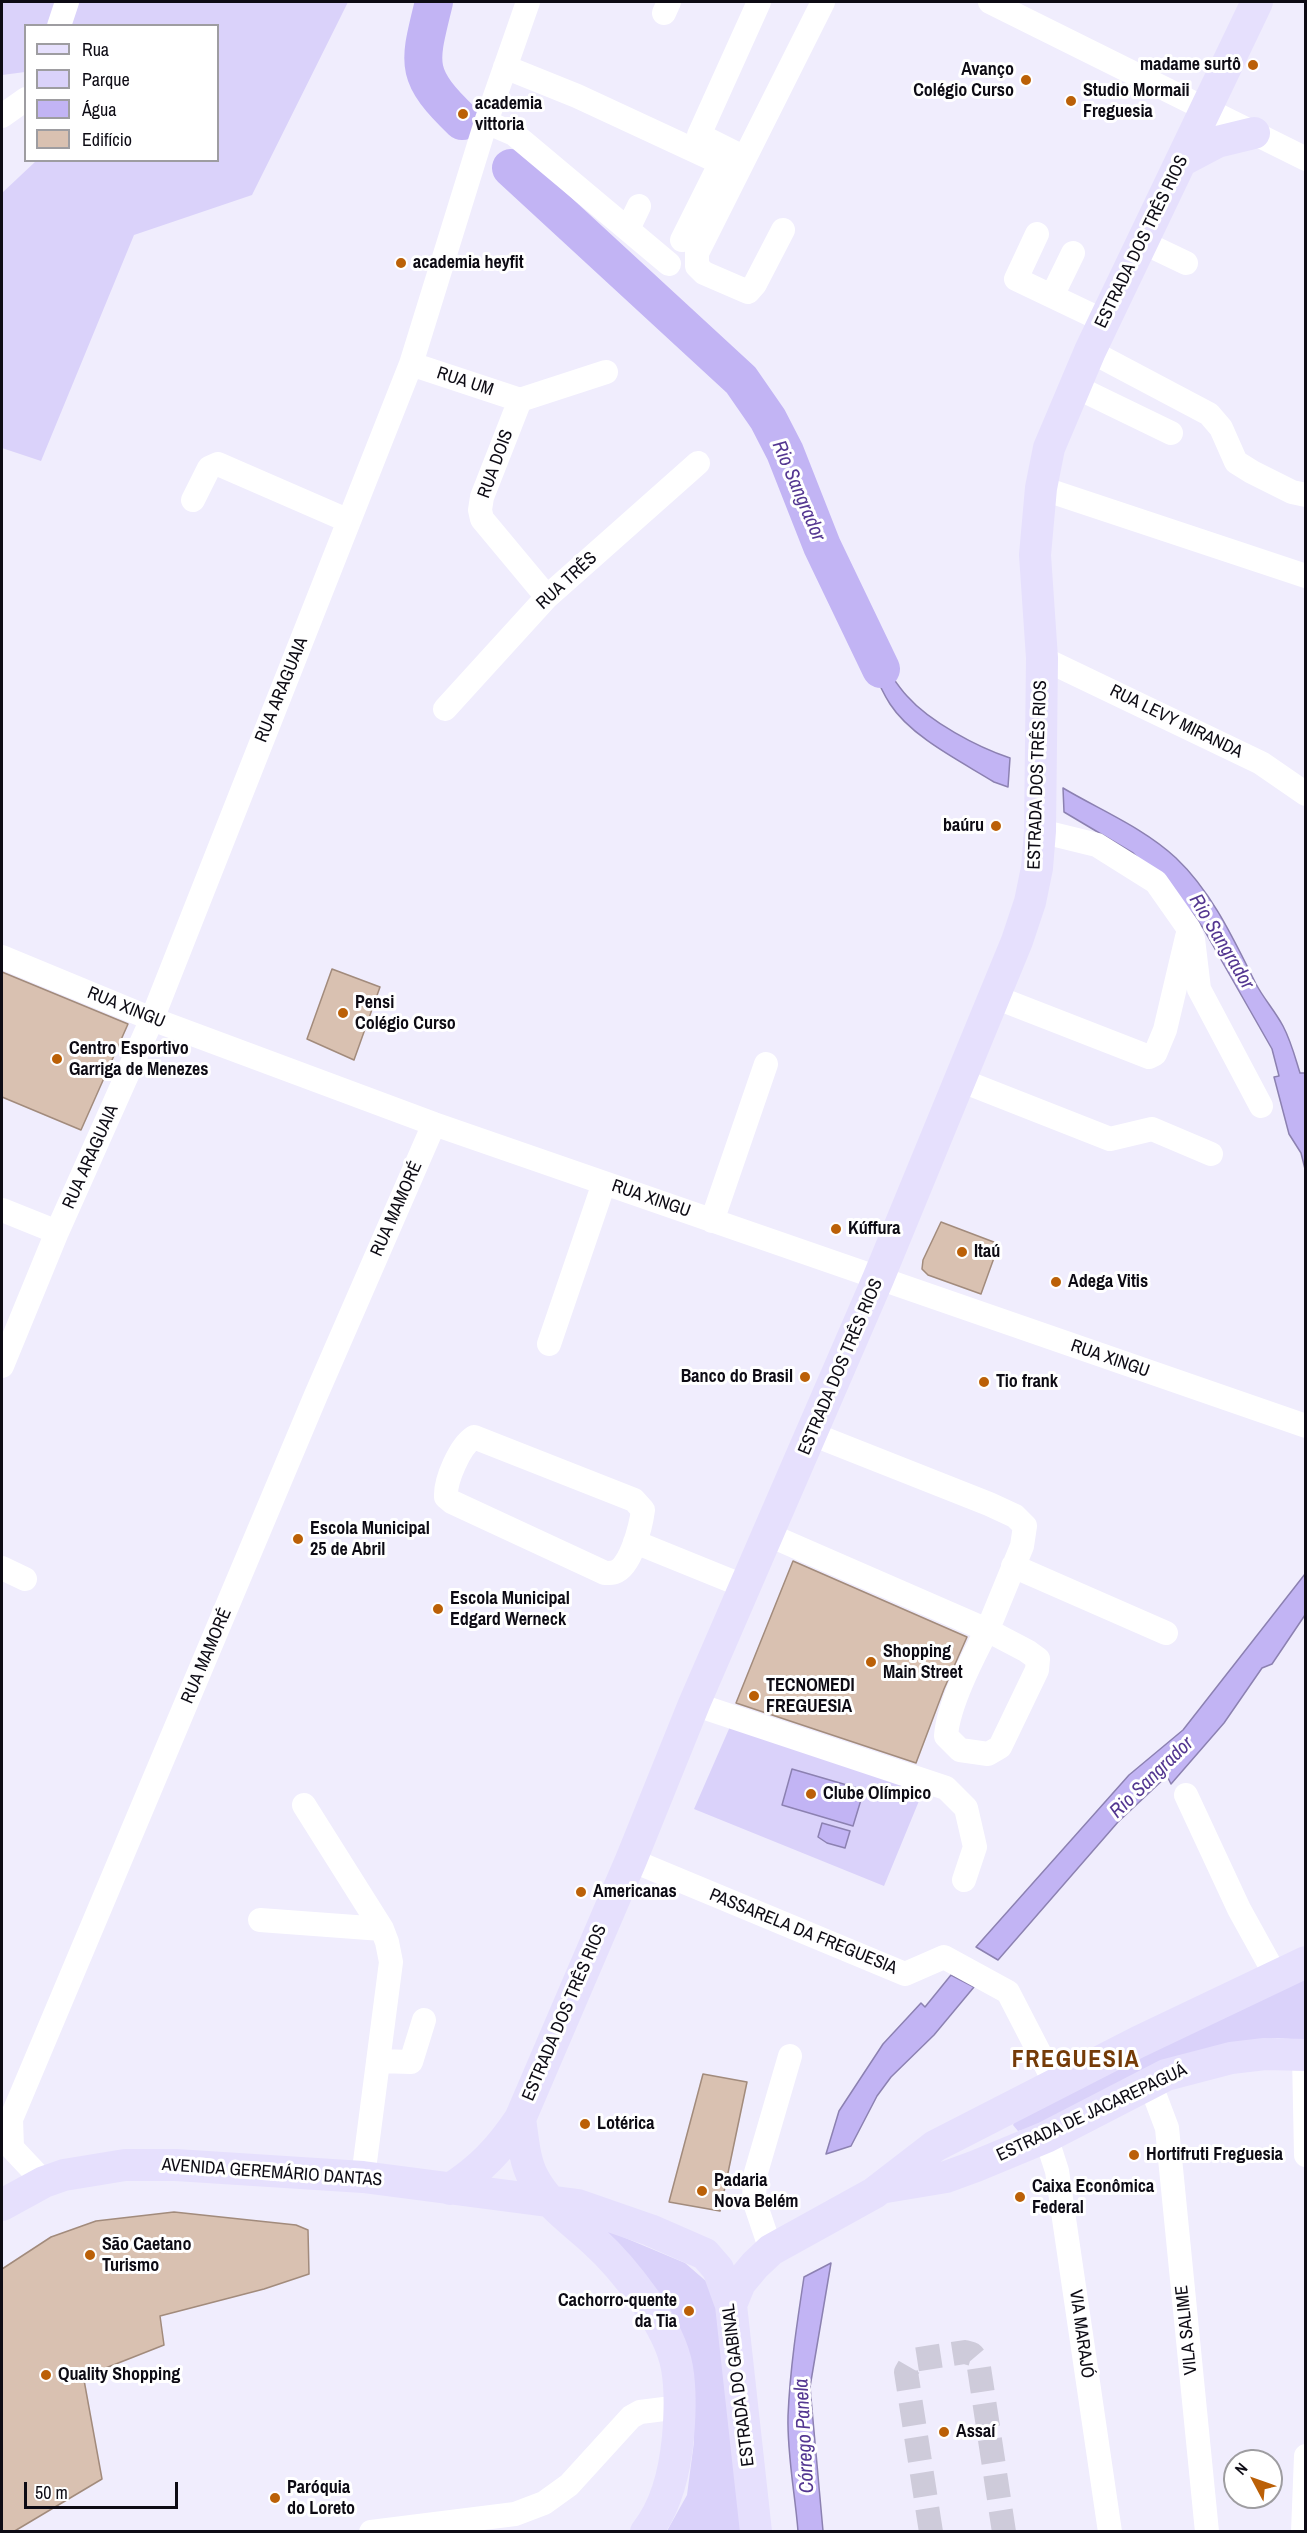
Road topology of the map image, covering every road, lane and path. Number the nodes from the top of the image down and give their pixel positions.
1 (67, 2) edge
2 (528, 2) edge
3 (759, 2) edge
4 (823, 2) edge
5 (990, 2) edge
6 (1257, 2) edge
7 (60, 24) edge
8 (505, 67) junction
9 (24, 100) edge
10 (1207, 109) junction
11 (2, 116) edge
12 (486, 122) junction
13 (1254, 133) junction
14 (735, 153) dead end
15 (1305, 159) edge
16 (1181, 161) junction
17 (639, 206) dead end
18 (628, 229) junction
19 (783, 230) dead end
20 (1037, 234) dead end
21 (682, 240) dead end
22 (1142, 242) junction
23 (1073, 253) dead end
24 (1186, 263) dead end
25 (669, 264) dead end
26 (1052, 296) junction
27 (1104, 321) junction
28 (1090, 351) junction
29 (411, 364) junction
30 (606, 372) dead end
31 (1074, 386) junction
32 (520, 400) junction
33 (1171, 433) dead end
34 (698, 463) dead end
35 (1041, 488) junction
36 (1305, 495) edge
37 (193, 500) dead end
38 (349, 521) junction
39 (1305, 576) edge
40 (547, 597) junction
41 (1042, 658) junction
42 (445, 709) dead end
43 (1305, 794) edge
44 (1040, 831) junction
45 (1189, 929) junction
46 (2, 957) edge
47 (995, 997) junction
48 (152, 1019) junction
49 (766, 1064) dead end
50 (960, 1080) junction
51 (1261, 1106) dead end
52 (434, 1124) junction
53 (1211, 1154) dead end
54 (604, 1183) junction
55 (2, 1210) edge
56 (712, 1221) junction
57 (57, 1233) junction
58 (878, 1279) junction
59 (549, 1344) dead end
60 (2, 1366) edge
61 (1305, 1426) edge
62 (812, 1434) junction
63 (769, 1535) junction
64 (635, 1542) junction
65 (1013, 1566) junction
66 (2, 1568) edge
67 (26, 1579) dead end
68 (746, 1587) junction
69 (987, 1630) junction
70 (1166, 1633) dead end
71 (694, 1704) junction
72 (1186, 1795) dead end
73 (304, 1805) dead end
74 (631, 1860) junction
75 (964, 1880) dead end
76 (261, 1920) dead end
77 (382, 1929) junction
78 (1305, 1962) edge
79 (1276, 1976) junction
80 (424, 2020) dead end
81 (1305, 2055) edge
82 (790, 2056) dead end
83 (378, 2061) junction
84 (1150, 2083) junction
85 (1056, 2085) junction
86 (520, 2119) junction
87 (1046, 2137) junction
88 (1305, 2155) edge
89 (363, 2176) junction
90 (44, 2182) junction
91 (882, 2188) junction
92 (450, 2189) junction
93 (549, 2201) junction
94 (2, 2205) edge
95 (771, 2250) junction
96 (731, 2306) junction
97 (680, 2408) junction
98 (1305, 2456) edge
99 (371, 2532) edge
100 (646, 2532) edge
101 (756, 2532) edge
102 (1110, 2532) edge
103 (1207, 2532) edge
104 (1303, 2532) edge

1 - 7 street
2 - 8 street, RUA ARAGUAIA
3 - 14 street
4 - 19 street
5 - 10 street
6 - 10 main road, ESTRADA DOS TRÊS RIOS
8 - 12 street, RUA ARAGUAIA
8 - 21 street
9 - 11 street
10 - 13 street
10 - 16 main road, ESTRADA DOS TRÊS RIOS
12 - 18 street
12 - 29 street, RUA ARAGUAIA
13 - 15 street
13 - 16 main road
16 - 22 main road, ESTRADA DOS TRÊS RIOS
17 - 18 street
18 - 25 street
20 - 26 street
22 - 24 street
22 - 27 main road, ESTRADA DOS TRÊS RIOS
23 - 26 street
26 - 27 street
27 - 28 main road, ESTRADA DOS TRÊS RIOS
28 - 31 main road, ESTRADA DOS TRÊS RIOS
28 - 36 street
29 - 32 street, RUA UM
29 - 38 street, RUA ARAGUAIA
30 - 32 street
31 - 33 street
31 - 35 main road, ESTRADA DOS TRÊS RIOS
32 - 40 street, RUA DOIS
34 - 40 street, RUA TRÊS
35 - 39 street
35 - 41 main road, ESTRADA DOS TRÊS RIOS
37 - 38 street
38 - 48 street, RUA ARAGUAIA
40 - 42 street, RUA TRÊS
41 - 43 street, RUA LEVY MIRANDA
41 - 44 main road, ESTRADA DOS TRÊS RIOS
44 - 45 street
44 - 47 main road, ESTRADA DOS TRÊS RIOS
45 - 47 street
45 - 51 street
46 - 48 street, RUA XINGU
47 - 50 main road, ESTRADA DOS TRÊS RIOS
48 - 52 street, RUA XINGU
48 - 57 street, RUA ARAGUAIA
49 - 56 street
50 - 53 street
50 - 58 main road, ESTRADA DOS TRÊS RIOS
52 - 54 street, RUA XINGU
52 - 90 street, RUA MAMORÉ
54 - 56 street, RUA XINGU
54 - 59 street
55 - 57 street
56 - 58 street, RUA XINGU
57 - 60 street, RUA ARAGUAIA
58 - 61 street, RUA XINGU
58 - 62 main road, ESTRADA DOS TRÊS RIOS
62 - 63 main road, ESTRADA DOS TRÊS RIOS
62 - 65 street
63 - 68 main road, ESTRADA DOS TRÊS RIOS
63 - 69 street
64 - 64 street
64 - 68 street
65 - 69 street
65 - 70 street
66 - 67 street
68 - 71 main road, ESTRADA DOS TRÊS RIOS
69 - 69 street
71 - 74 main road, ESTRADA DOS TRÊS RIOS
71 - 75 street
72 - 79 street
73 - 77 street
74 - 85 street, PASSARELA DA FREGUESIA
74 - 86 main road, ESTRADA DOS TRÊS RIOS
76 - 77 street
77 - 83 street
78 - 79 main road, ESTRADA DE JACAREPAGUÁ
79 - 85 main road, ESTRADA DE JACAREPAGUÁ
80 - 83 street
81 - 84 main road, ESTRADA DE JACAREPAGUÁ
81 - 88 street
82 - 95 street
83 - 89 street
84 - 87 main road, ESTRADA DE JACAREPAGUÁ
84 - 103 street, VILA SALIME
85 - 91 main road, ESTRADA DE JACAREPAGUÁ
86 - 92 main road, ESTRADA DOS TRÊS RIOS
86 - 93 main road
87 - 91 main road, ESTRADA DE JACAREPAGUÁ
87 - 102 street, VIA MARAJÓ
89 - 90 main road, AVENIDA GEREMÁRIO DANTAS
89 - 92 main road, AVENIDA GEREMÁRIO DANTAS
90 - 94 main road, AVENIDA GEREMÁRIO DANTAS
91 - 95 main road, ESTRADA DE JACAREPAGUÁ
92 - 93 main road, AVENIDA GEREMÁRIO DANTAS
93 - 96 main road, ESTRADA DO GABINAL
93 - 97 main road
95 - 96 main road, ESTRADA DE JACAREPAGUÁ
96 - 101 main road, ESTRADA DO GABINAL
97 - 99 street
97 - 100 main road
98 - 104 street

